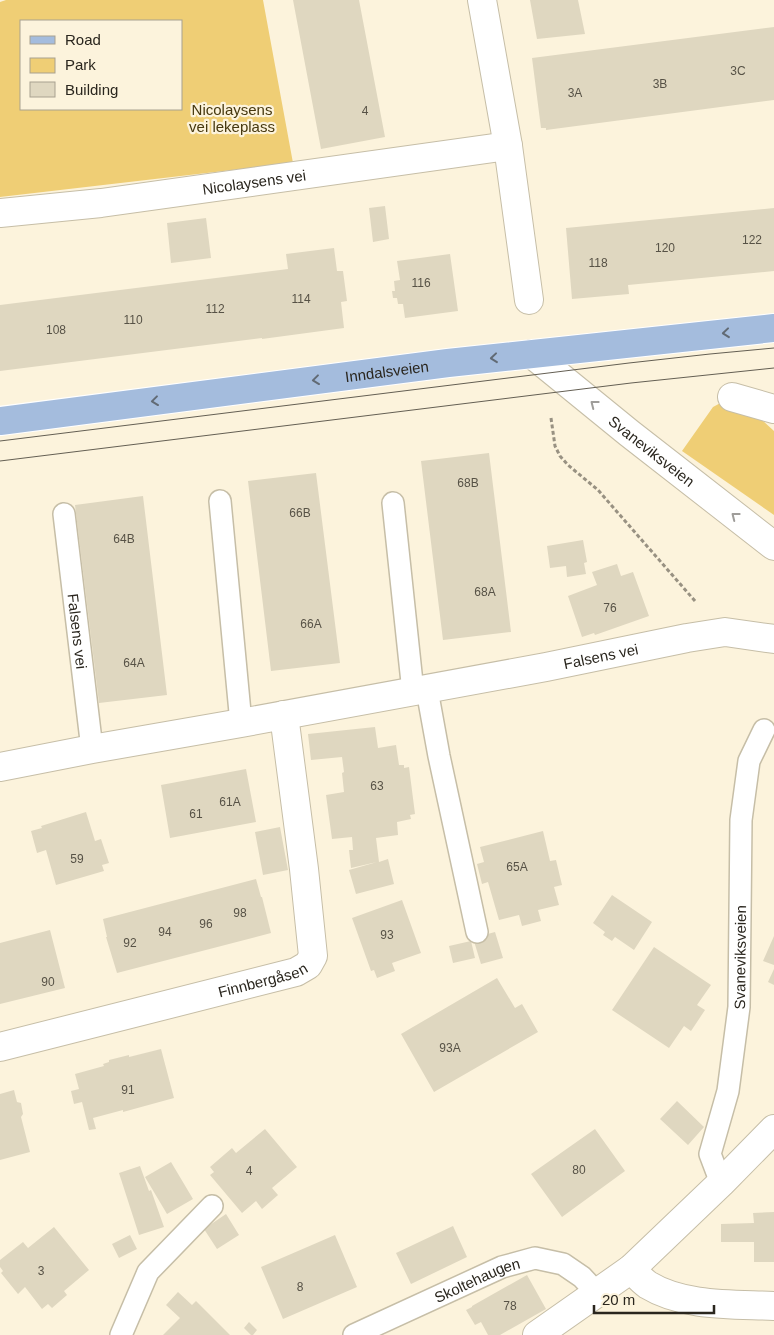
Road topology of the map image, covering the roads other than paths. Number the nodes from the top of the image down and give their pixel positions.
1 (482, 0) edge
2 (508, 146) junction
3 (0, 213) edge
4 (529, 300) dead end
5 (774, 328) edge
6 (532, 354) junction
7 (732, 397) dead end
8 (774, 410) edge
9 (0, 421) edge
10 (220, 501) dead end
11 (392, 503) dead end
12 (64, 514) dead end
13 (774, 546) edge
14 (774, 639) edge
15 (420, 691) junction
16 (284, 715) junction
17 (242, 723) junction
18 (764, 730) dead end
19 (92, 748) junction
20 (0, 767) edge
21 (477, 932) dead end
22 (0, 1047) edge
23 (774, 1129) edge
24 (721, 1183) junction
25 (212, 1206) dead end
26 (631, 1269) junction
27 (596, 1292) junction
28 (774, 1306) edge
29 (121, 1335) edge
30 (354, 1335) edge
31 (537, 1335) edge

1 - 2 street
2 - 3 street, Nicolaysens vei
2 - 4 street
5 -> 6 main road, Inndalsveien
6 -> 9 main road, Inndalsveien
13 -> 6 street, Svaneviksveien
7 - 8 street
10 - 17 lane
11 - 15 lane
12 - 19 lane, Falsens vei
14 - 15 street, Falsens vei
15 - 16 street, Falsens vei
15 - 21 lane
16 - 17 street, Falsens vei
16 - 22 street, Finnbergåsen
17 - 19 street, Falsens vei
18 - 24 lane, Svaneviksveien
19 - 20 street, Falsens vei
23 - 24 street
24 - 26 street
25 - 29 lane
26 - 27 street
26 - 28 street
27 - 30 lane, Skoltehaugen
27 - 31 street

